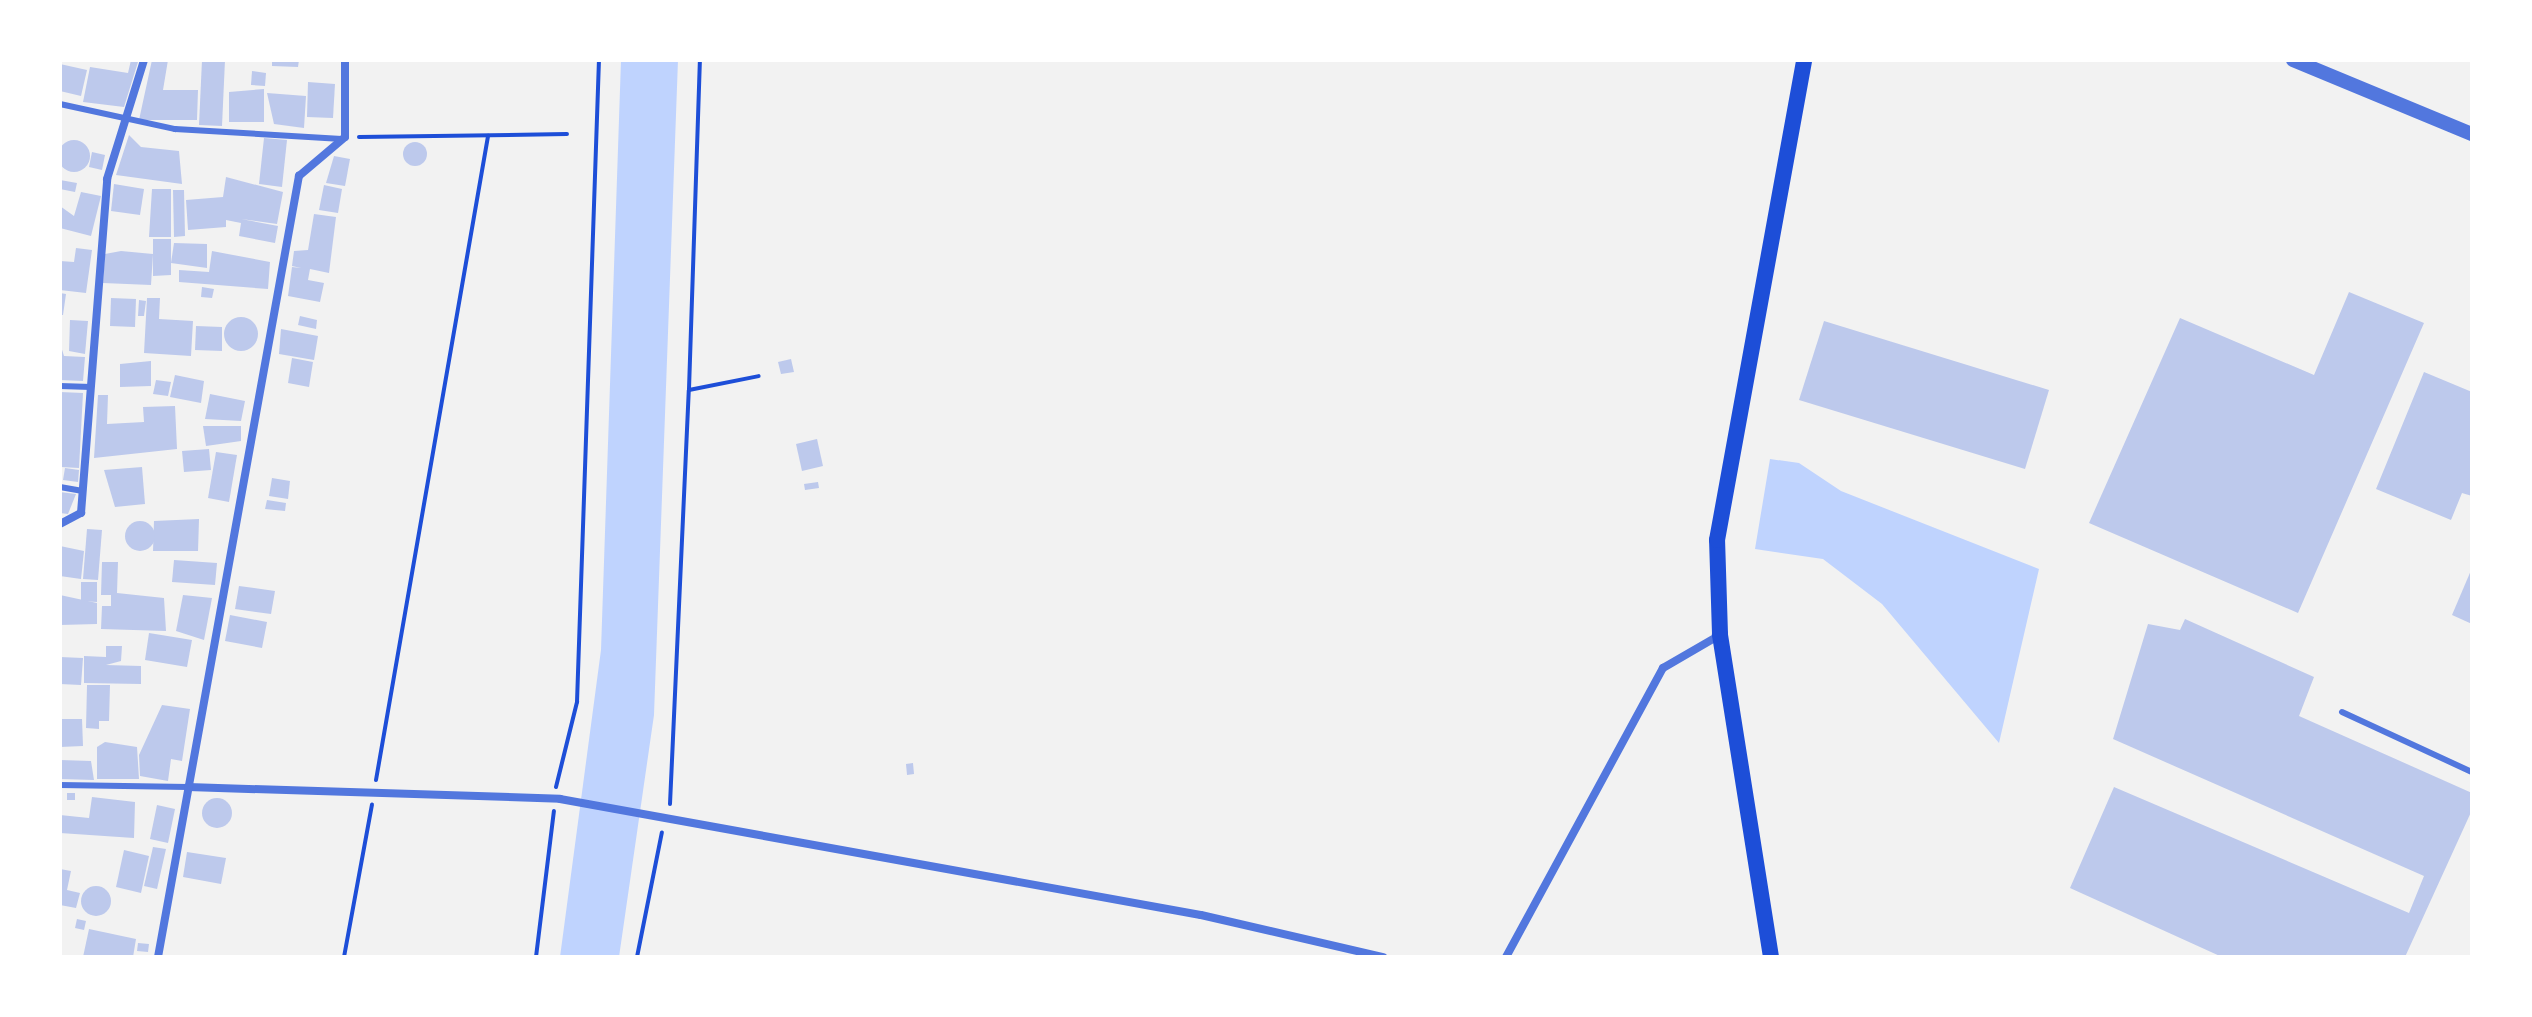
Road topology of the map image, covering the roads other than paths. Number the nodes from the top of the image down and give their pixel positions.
1 (144, 60) edge
2 (345, 60) edge
3 (1804, 60) edge
4 (2293, 60) edge
5 (60, 104) edge
6 (129, 123) junction
7 (2472, 134) edge
8 (343, 138) junction
9 (60, 386) edge
10 (91, 387) junction
11 (60, 487) edge
12 (83, 491) junction
13 (60, 524) edge
14 (1720, 634) junction
15 (2342, 712) dead end
16 (2472, 772) edge
17 (60, 785) edge
18 (188, 787) junction
19 (158, 957) edge
20 (1383, 957) edge
21 (1506, 957) edge
22 (1771, 957) edge

1 - 6 street
2 - 8 street
3 - 14 main road
4 - 7 street
5 - 6 lane
6 - 8 lane
6 - 10 street
8 - 18 street
9 - 10 lane
10 - 12 street
11 - 12 lane
12 - 13 street
14 - 21 street
14 - 22 main road
15 - 16 lane
17 - 18 lane
18 - 19 street
18 - 20 street

